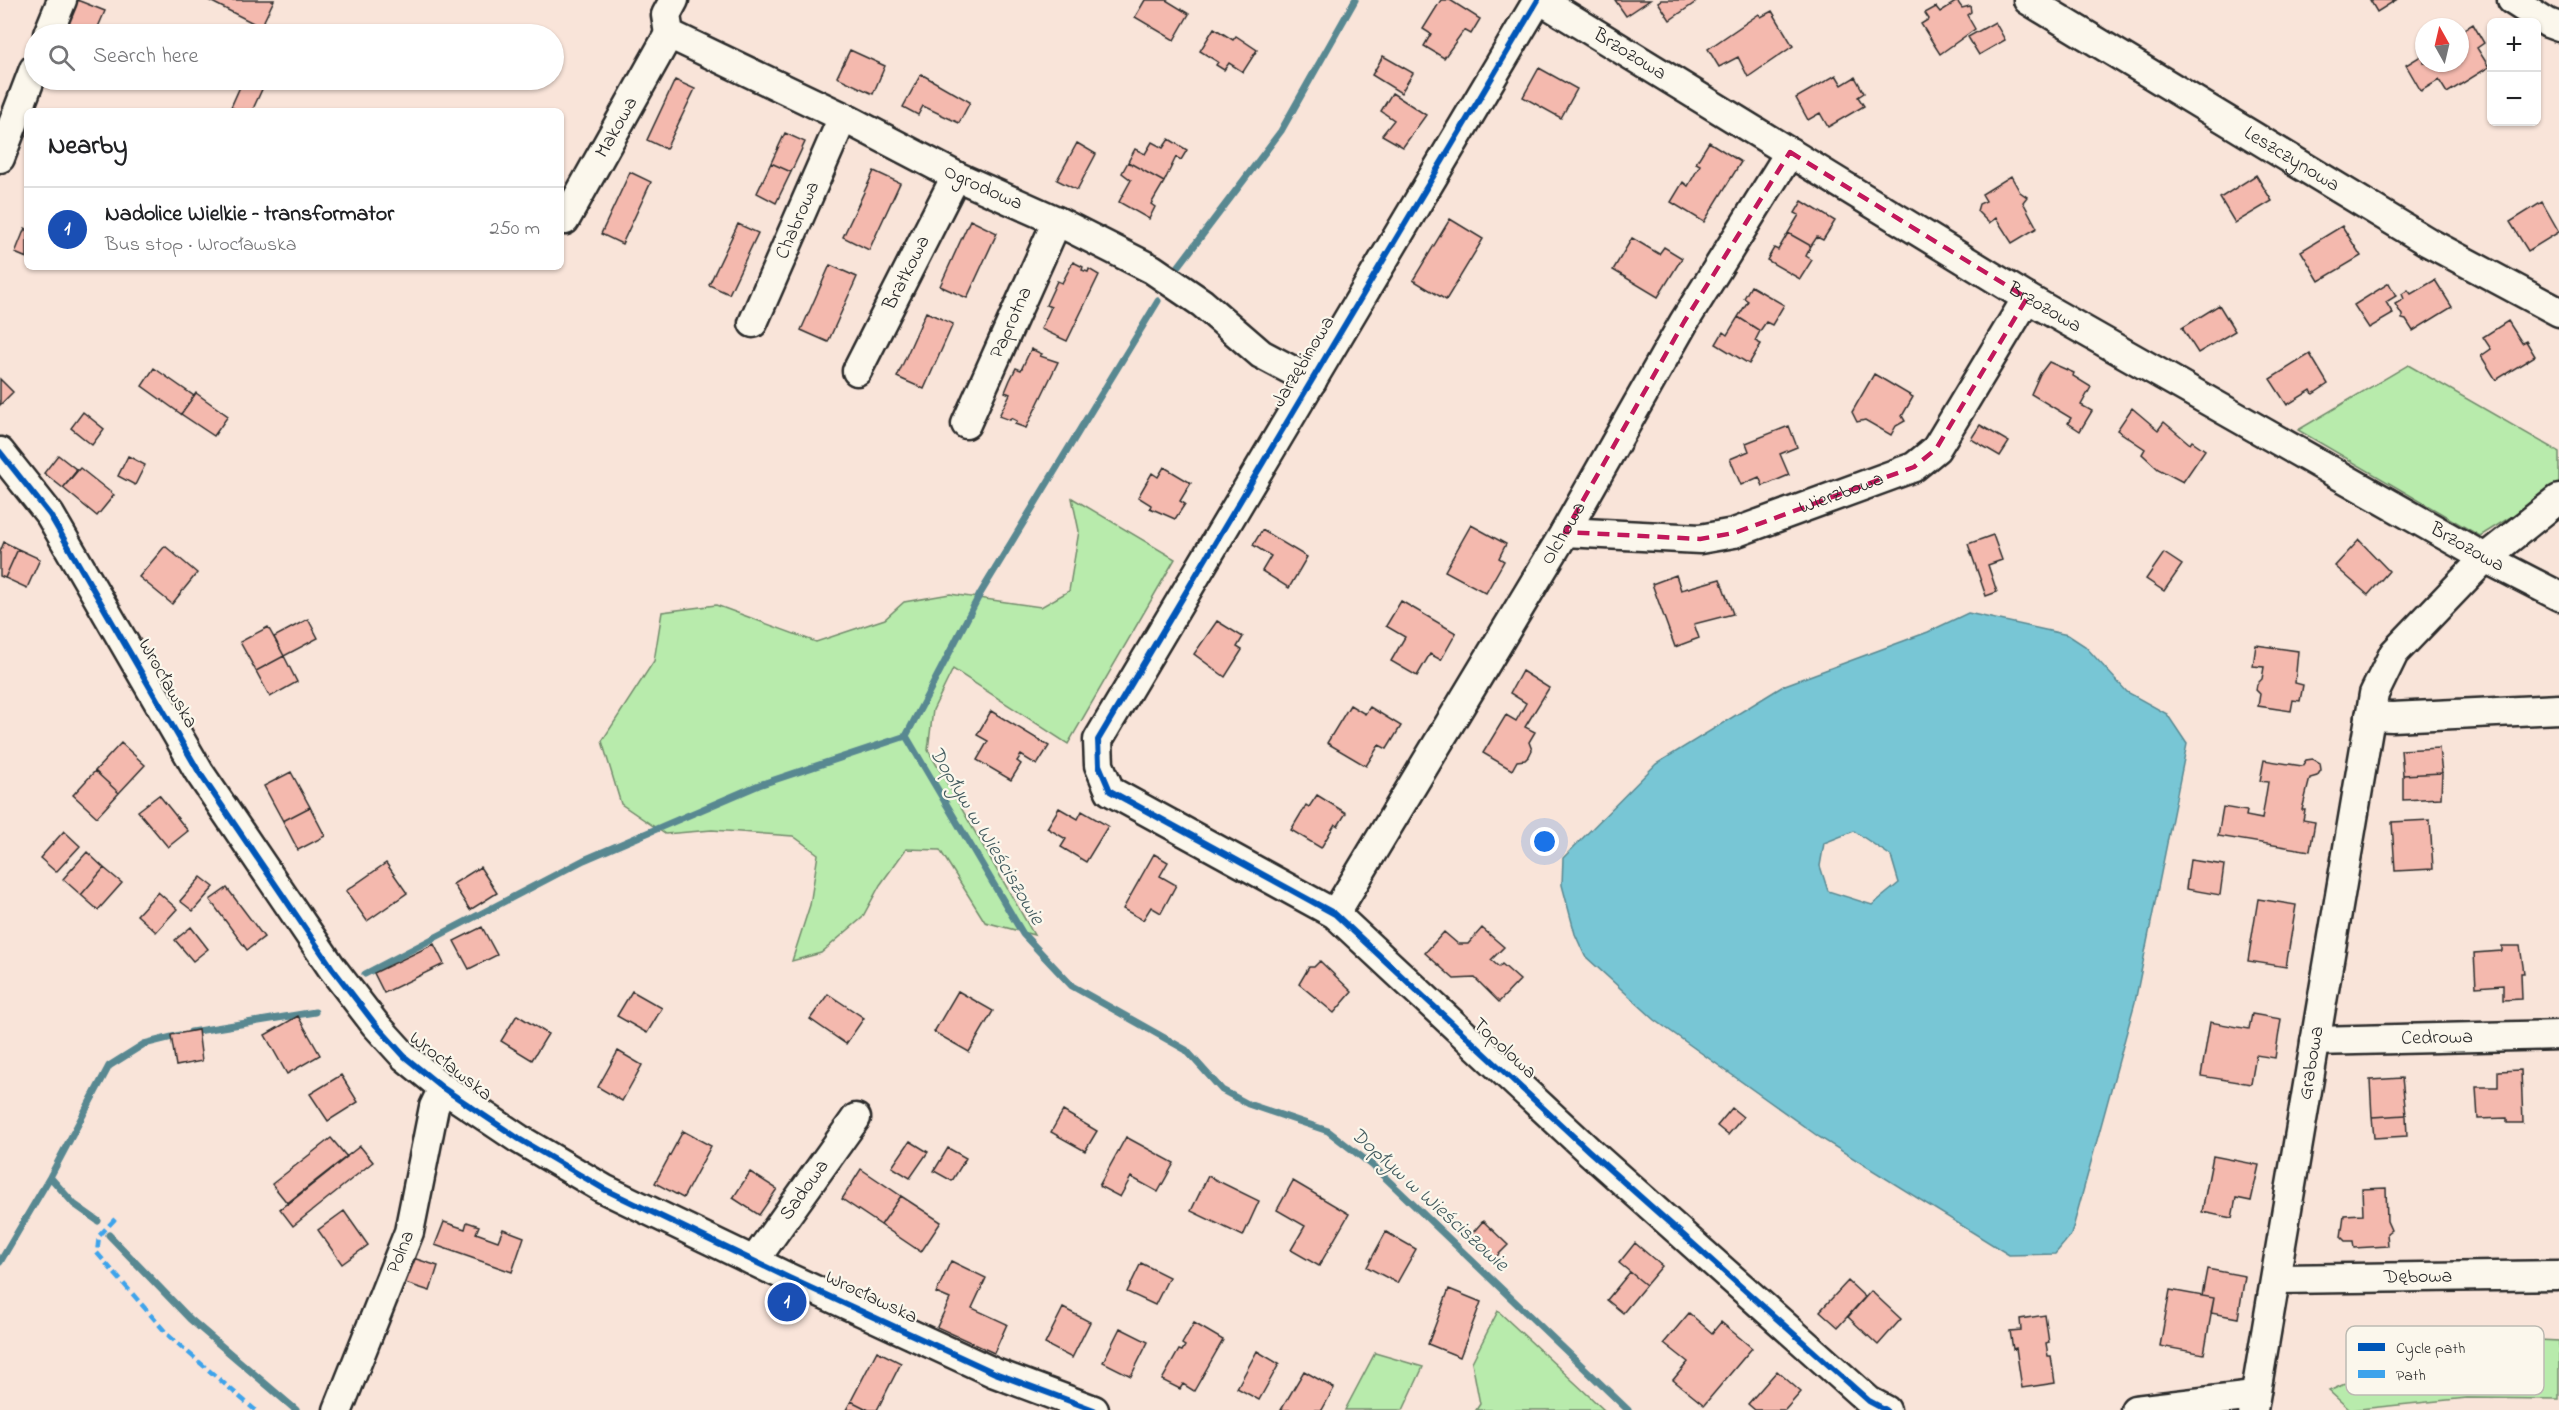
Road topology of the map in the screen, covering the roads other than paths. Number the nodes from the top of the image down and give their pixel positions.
1 (62, 0) edge
2 (674, 0) edge
3 (1540, 0) edge
4 (2028, 0) edge
5 (2512, 0) edge
6 (52, 24) edge
7 (2559, 27) edge
8 (669, 34) junction
9 (26, 90) edge
10 (843, 117) junction
11 (1790, 152) junction
12 (0, 158) edge
13 (956, 176) junction
14 (565, 220) dead end
15 (1057, 221) junction
16 (2027, 298) junction
17 (2559, 312) edge
18 (753, 323) dead end
19 (858, 371) dead end
20 (1312, 381) junction
21 (966, 424) dead end
22 (0, 452) edge
23 (2559, 499) edge
24 (1565, 532) junction
25 (2485, 558) junction
26 (2559, 596) edge
27 (2559, 709) edge
28 (2370, 716) junction
29 (1098, 740) joint
30 (1335, 914) junction
31 (2559, 1035) edge
32 (2315, 1041) junction
33 (443, 1088) junction
34 (856, 1118) dead end
35 (754, 1261) junction
36 (2559, 1275) edge
37 (2277, 1279) junction
38 (2254, 1403) edge
39 (338, 1410) edge
40 (1094, 1410) edge
41 (1886, 1410) edge
42 (2135, 1410) edge

1 - 6 street
2 - 8 street
3 - 11 street, Brzozowa
3 - 20 street, Jarzębinowa
4 - 17 street, Leszczynowa
5 - 7 street
8 - 10 street, Ogrodowa
8 - 14 street, Makowa
9 - 12 street
10 - 13 street, Ogrodowa
10 - 18 street, Chabrowa
11 - 16 street, Brzozowa
11 - 24 street, Olchowa
13 - 15 street, Ogrodowa
13 - 19 street, Bratkowa
15 - 20 street, Ogrodowa
15 - 21 street, Paprotna
16 - 24 street, Wierzbowa
16 - 25 street, Brzozowa
20 - 29 street, Jarzębinowa
22 - 33 street, Wrocławska
23 - 25 street, Grabowa
24 - 30 street, Olchowa
25 - 26 street, Brzozowa
25 - 28 street, Grabowa
27 - 28 street
28 - 32 street, Grabowa
29 - 30 street, Topolowa
30 - 41 street, Topolowa
31 - 32 street, Cedrowa
32 - 37 street, Grabowa
33 - 35 street, Wrocławska
33 - 39 street, Polna
34 - 35 street, Sadowa
35 - 40 street, Wrocławska
36 - 37 street, Dębowa
37 - 38 street, Grabowa
38 - 42 street

